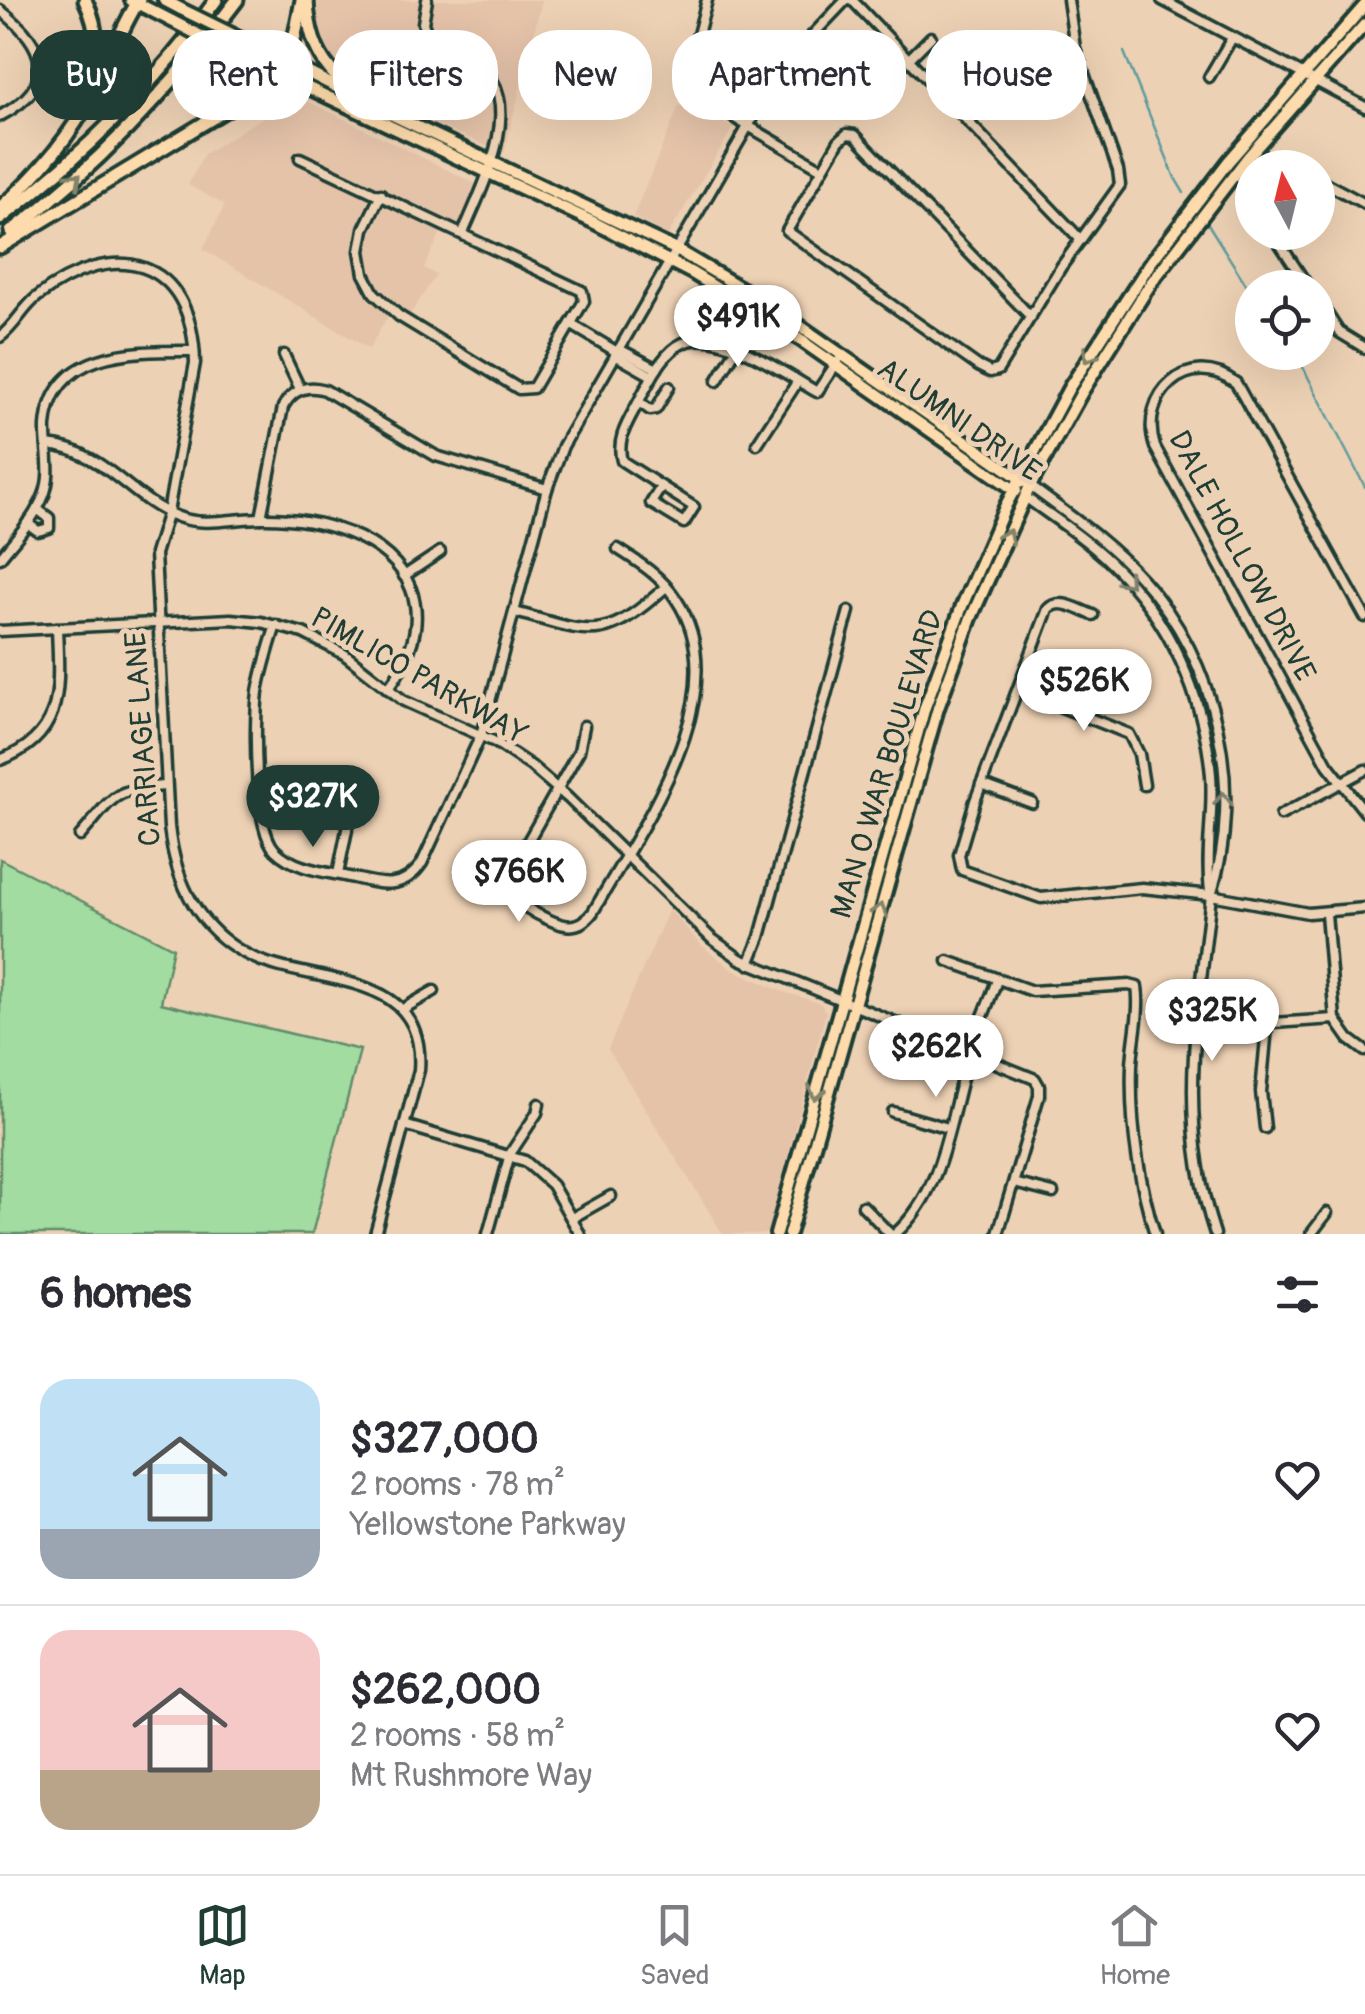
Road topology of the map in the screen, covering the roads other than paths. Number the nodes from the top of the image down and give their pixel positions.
1 (86, 0) edge
2 (164, 0) edge
3 (216, 0) edge
4 (237, 0) edge
5 (304, 0) edge
6 (426, 0) edge
7 (707, 0) edge
8 (849, 0) edge
9 (1068, 0) edge
10 (1162, 0) edge
11 (136, 1) edge
12 (1365, 5) edge
13 (0, 10) edge
14 (1365, 24) edge
15 (189, 30) edge
16 (224, 30) edge
17 (296, 30) edge
18 (1232, 38) junction
19 (926, 40) edge
20 (910, 58) junction
21 (333, 74) edge
22 (1303, 74) junction
23 (1209, 77) dead end
24 (1316, 81) junction
25 (313, 91) edge
26 (1365, 107) edge
27 (0, 116) edge
28 (211, 120) edge
29 (400, 120) edge
30 (968, 122) joint
31 (748, 125) junction
32 (300, 158) dead end
33 (488, 168) junction
34 (822, 169) junction
35 (28, 184) junction
36 (1335, 189) edge
37 (380, 194) junction
38 (1365, 204) edge
39 (0, 208) edge
40 (0, 219) edge
41 (463, 233) junction
42 (1081, 240) junction
43 (0, 244) edge
44 (672, 255) junction
45 (1031, 316) junction
46 (572, 325) junction
47 (1335, 325) edge
48 (0, 337) edge
49 (737, 348) junction
50 (1365, 348) edge
51 (194, 351) junction
52 (617, 352) junction
53 (284, 356) dead end
54 (839, 360) junction
55 (654, 372) junction
56 (717, 381) dead end
57 (798, 381) junction
58 (670, 387) dead end
59 (300, 389) junction
60 (639, 402) junction
61 (757, 444) dead end
62 (47, 445) junction
63 (661, 487) junction
64 (1025, 487) junction
65 (548, 489) junction
66 (1014, 490) junction
67 (37, 509) junction
68 (168, 512) junction
69 (262, 518) junction
70 (27, 523) junction
71 (618, 549) dead end
72 (440, 552) dead end
73 (0, 558) edge
74 (404, 576) junction
75 (666, 587) junction
76 (849, 611) dead end
77 (515, 612) junction
78 (1094, 616) dead end
79 (1365, 617) edge
80 (158, 622) junction
81 (276, 625) junction
82 (57, 628) junction
83 (0, 630) edge
84 (388, 689) junction
85 (1019, 690) junction
86 (584, 726) dead end
87 (482, 735) junction
88 (0, 760) edge
89 (1365, 770) edge
90 (1340, 783) junction
91 (982, 784) junction
92 (1144, 785) dead end
93 (166, 786) junction
94 (558, 788) junction
95 (1032, 802) dead end
96 (352, 804) dead end
97 (1365, 812) edge
98 (1281, 814) dead end
99 (80, 836) dead end
100 (626, 854) junction
101 (338, 874) junction
102 (1210, 895) junction
103 (1365, 908) edge
104 (1326, 914) junction
105 (948, 961) dead end
106 (749, 964) junction
107 (997, 980) junction
108 (434, 990) dead end
109 (842, 999) junction
110 (854, 1004) junction
111 (403, 1009) junction
112 (1335, 1019) junction
113 (1365, 1052) edge
114 (969, 1053) junction
115 (539, 1104) dead end
116 (894, 1112) dead end
117 (404, 1125) junction
118 (948, 1128) junction
119 (1266, 1128) dead end
120 (510, 1154) junction
121 (1014, 1184) junction
122 (1053, 1193) dead end
123 (611, 1196) dead end
124 (864, 1206) dead end
125 (1327, 1213) dead end
126 (572, 1218) junction
127 (375, 1234) edge
128 (488, 1234) edge
129 (580, 1234) edge
130 (776, 1234) edge
131 (789, 1234) edge
132 (893, 1234) edge
133 (998, 1234) edge
134 (1156, 1234) edge
135 (1215, 1234) edge
136 (1311, 1234) edge

1 - 35 highway
2 - 16 main road, ALUMNI DRIVE, bridge
3 - 40 highway
43 -> 4 highway
5 - 17 highway
5 - 21 highway
6 - 33 street
7 - 31 street
8 - 20 street
8 - 31 street
9 - 42 street
10 - 18 street
11 - 15 main road, ALUMNI DRIVE, bridge
11 - 35 highway
12 - 22 main road, MAN O WAR BOULEVARD
13 - 27 street
14 - 24 main road, MAN O WAR BOULEVARD
18 - 22 street
18 - 23 street
19 - 20 street
20 - 30 street
22 - 24 street
22 -> 64 main road, MAN O WAR BOULEVARD
24 - 26 street
24 - 64 main road, MAN O WAR BOULEVARD
25 - 33 main road, ALUMNI DRIVE
28 - 43 highway
29 - 33 main road, ALUMNI DRIVE
30 - 42 street
31 - 34 street
31 - 44 street
32 - 37 street
33 - 41 street
33 - 44 main road, ALUMNI DRIVE
34 - 45 street
34 - 45 street
35 - 39 highway
36 - 38 street
37 - 41 street
37 - 46 street
41 - 46 street
42 - 45 street
44 - 52 street
44 - 54 main road, ALUMNI DRIVE
46 - 52 street
47 - 50 street
48 - 51 street
49 - 55 street
49 - 56 street
49 - 57 street
51 - 62 street
51 - 68 street, CARRIAGE LANE
52 - 55 street
52 - 65 street
53 - 59 street
54 - 57 street
54 - 64 main road, ALUMNI DRIVE
54 - 66 main road, ALUMNI DRIVE
55 - 60 street
57 - 61 street
58 - 60 street
59 - 65 street
59 - 69 street
60 - 63 street
62 - 67 street
62 - 68 street
63 - 63 street
64 - 66 main road, MAN O WAR BOULEVARD
64 - 102 street, ALUMNI DRIVE
110 -> 64 main road, MAN O WAR BOULEVARD
65 - 77 street
66 - 109 main road, MAN O WAR BOULEVARD
67 - 70 street
67 - 70 street
68 - 69 street
68 - 80 street, CARRIAGE LANE
69 - 74 street
70 - 73 street
71 - 75 street
72 - 74 street
74 - 84 street
75 - 77 street
75 - 100 street
76 - 106 street
77 - 87 street
78 - 85 street
79 - 90 street, DALE HOLLOW DRIVE
80 - 81 street, PIMLICO PARKWAY
80 - 82 street, PIMLICO PARKWAY
80 - 93 street, CARRIAGE LANE
81 - 84 street, PIMLICO PARKWAY
81 - 101 street
82 - 83 street, PIMLICO PARKWAY
82 - 88 street
84 - 87 street, PIMLICO PARKWAY
85 - 91 street
85 - 92 street
86 - 94 street
87 - 94 street, PIMLICO PARKWAY
87 - 101 street
89 - 90 street
90 - 97 street, DALE HOLLOW DRIVE
90 - 98 street
91 - 95 street
91 - 102 street
93 - 99 street
93 - 111 street, CARRIAGE LANE
94 - 100 street, PIMLICO PARKWAY
94 - 100 street
96 - 101 street
100 - 106 street, PIMLICO PARKWAY
102 - 104 street
102 - 135 street, ALUMNI DRIVE
103 - 104 street
104 - 112 street
105 - 107 street
106 - 109 street, PIMLICO PARKWAY
107 - 114 street
107 - 134 street
108 - 111 street
109 - 110 street, PIMLICO PARKWAY
109 -> 130 main road, MAN O WAR BOULEVARD
110 - 114 street, PIMLICO PARKWAY
110 - 131 main road, MAN O WAR BOULEVARD
111 - 117 street
112 - 113 street
112 - 119 street
114 - 118 street
114 - 121 street, PIMLICO PARKWAY
115 - 120 street
116 - 118 street
117 - 120 street
117 - 127 street
118 - 132 street
120 - 126 street
120 - 128 street
121 - 122 street
121 - 133 street, PIMLICO PARKWAY
123 - 126 street
124 - 132 street
125 - 136 street
126 - 129 street

